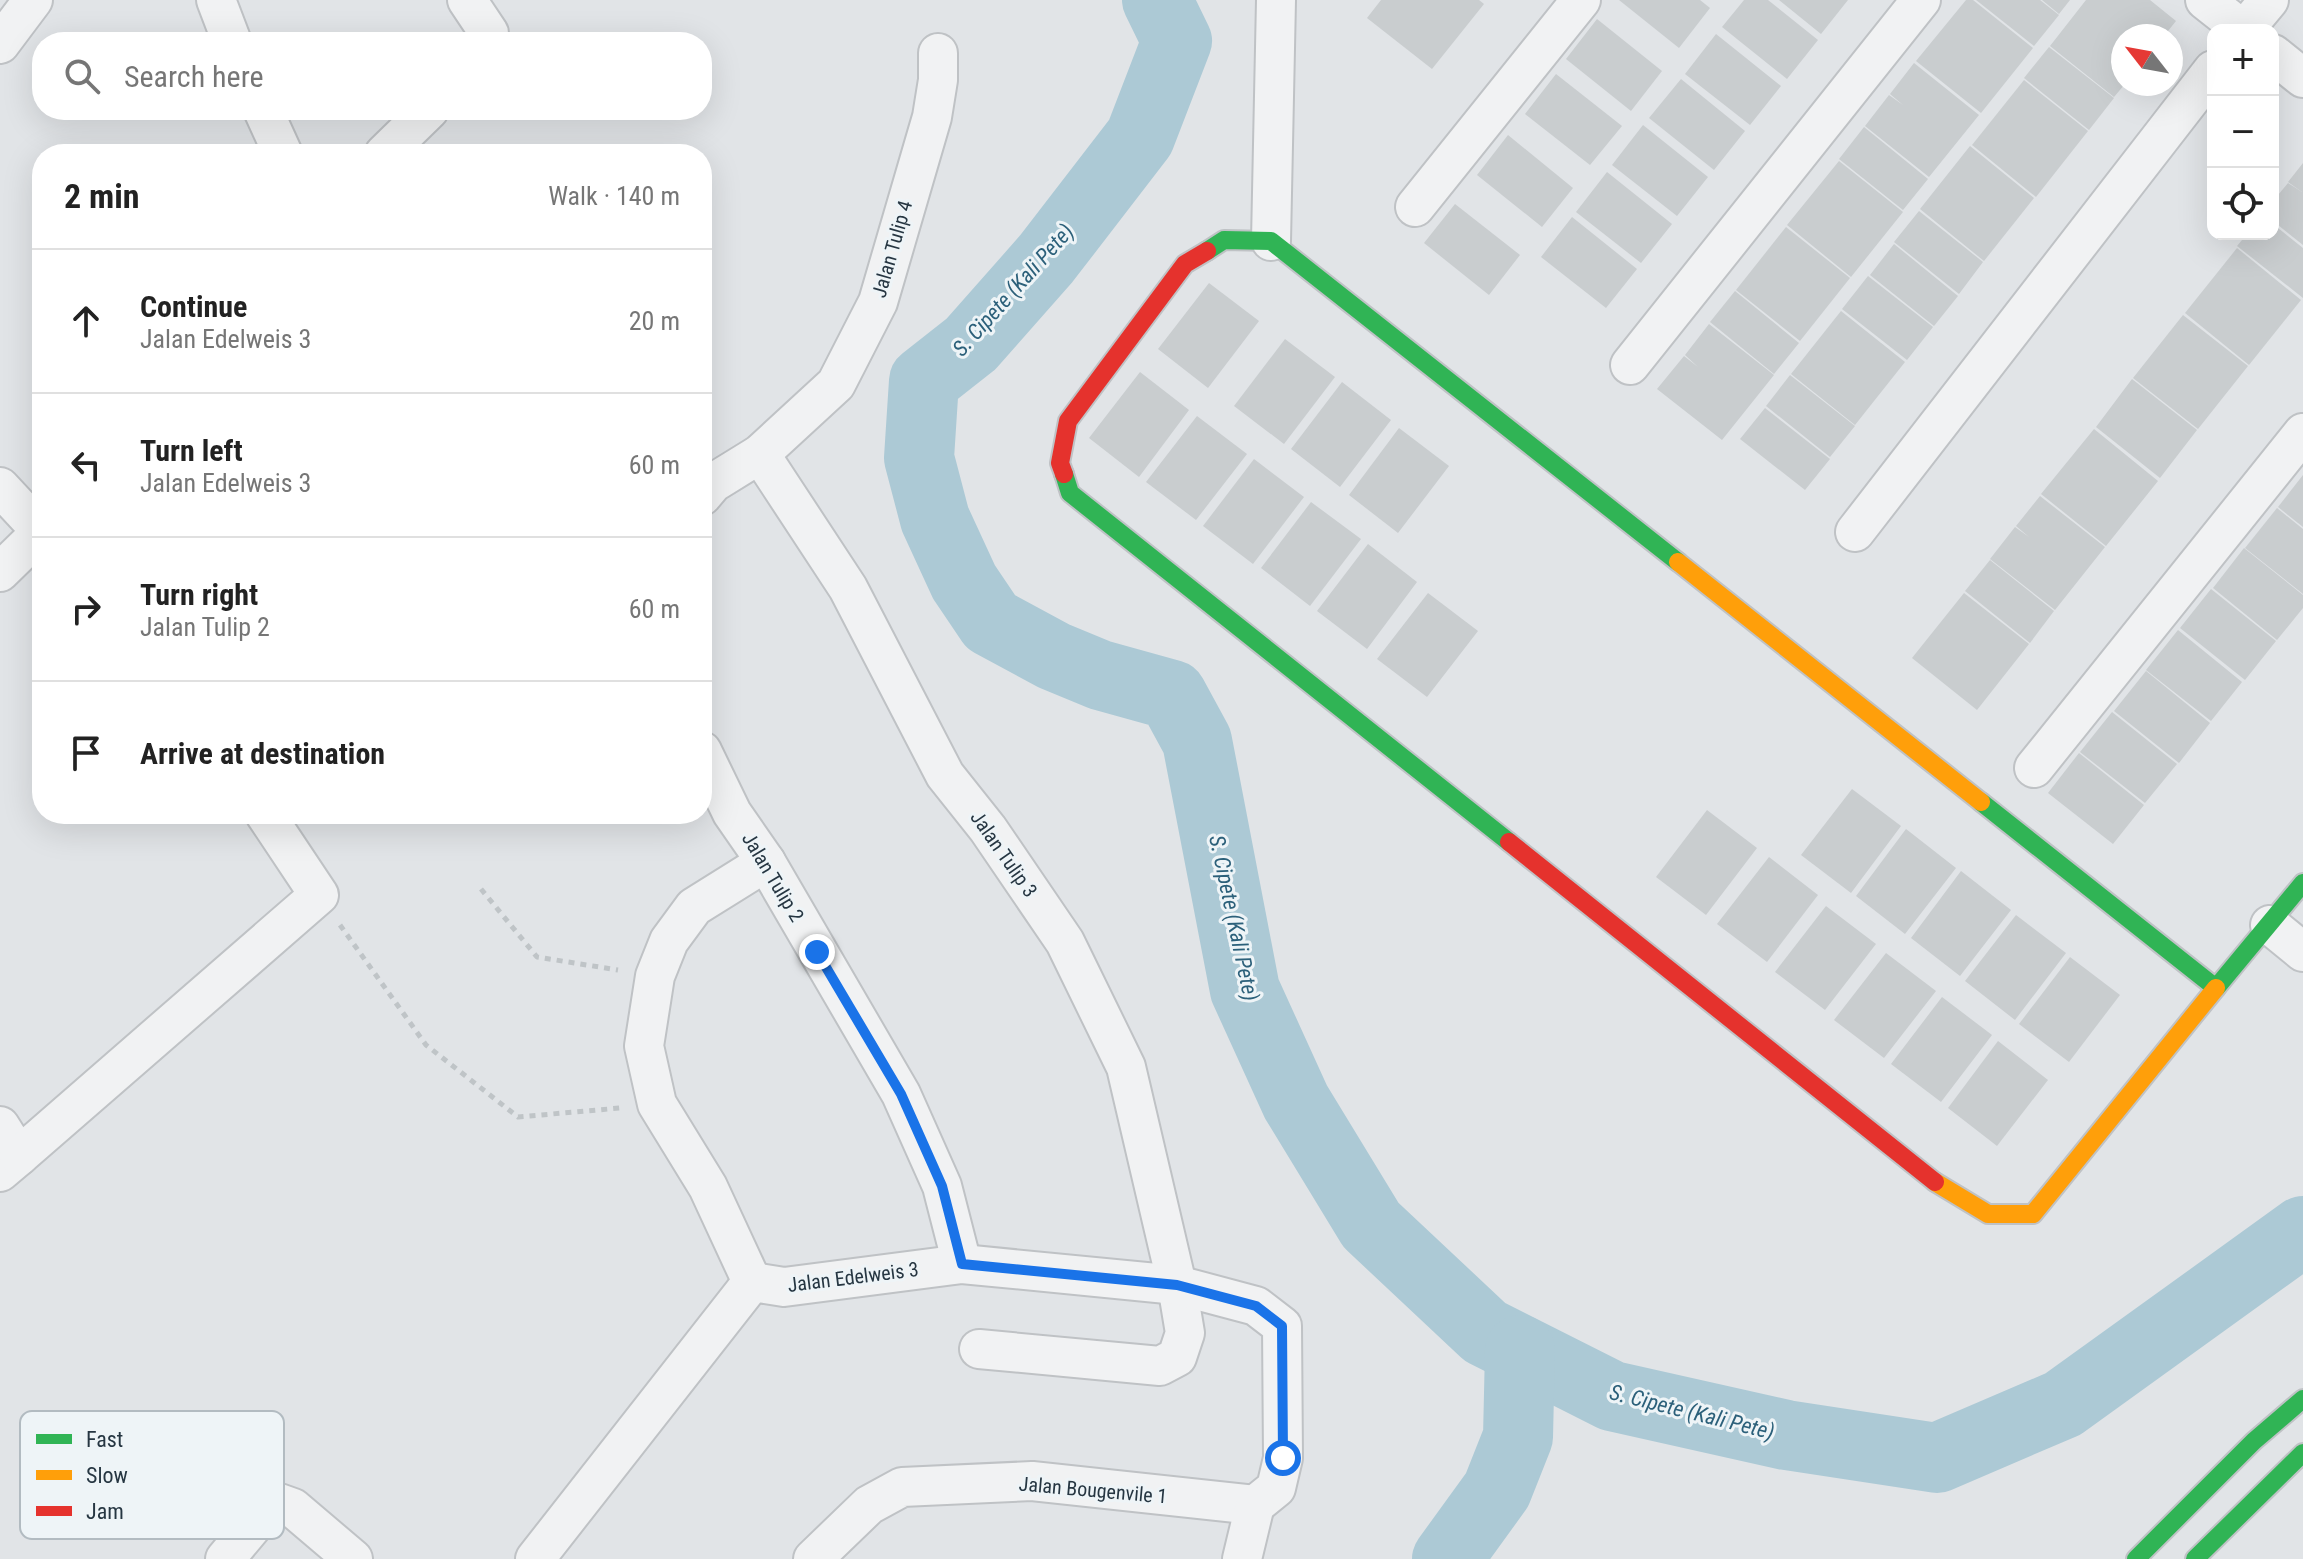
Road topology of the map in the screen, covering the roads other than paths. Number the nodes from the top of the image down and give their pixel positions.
1 (33, 0) edge
2 (216, 0) edge
3 (467, 0) edge
4 (1276, 0) edge
5 (1581, 0) edge
6 (1921, 0) edge
7 (2205, 0) edge
8 (2269, 0) edge
9 (2235, 24) edge
10 (2248, 24) edge
11 (228, 32) edge
12 (488, 32) edge
13 (0, 44) edge
14 (938, 53) dead end
15 (2279, 59) edge
16 (2207, 78) edge
17 (2303, 78) edge
18 (268, 120) edge
19 (419, 120) edge
20 (278, 144) edge
21 (394, 144) edge
22 (1415, 207) dead end
23 (1271, 241) junction
24 (1630, 365) dead end
25 (2303, 433) edge
26 (760, 454) junction
27 (712, 484) edge
28 (0, 487) edge
29 (32, 521) edge
30 (1855, 532) dead end
31 (32, 542) edge
32 (0, 572) edge
33 (2034, 768) dead end
34 (712, 772) edge
35 (272, 824) edge
36 (766, 862) junction
37 (2303, 883) edge
38 (2270, 925) junction
39 (2303, 952) edge
40 (2216, 988) junction
41 (6, 1151) edge
42 (962, 1264) junction
43 (752, 1282) junction
44 (1177, 1285) junction
45 (979, 1349) dead end
46 (2303, 1399) edge
47 (2303, 1453) edge
48 (284, 1505) edge
49 (1255, 1505) junction
50 (242, 1539) edge
51 (225, 1559) edge
52 (353, 1559) edge
53 (535, 1559) edge
54 (813, 1559) edge
55 (1242, 1559) edge
56 (2136, 1559) edge
57 (2195, 1559) edge

1 - 13 street
2 - 11 street
3 - 12 street
4 - 23 street
5 - 22 street
6 - 24 street
7 - 9 street
8 - 10 street
14 - 26 street, Jalan Tulip 4
15 - 17 street
16 - 30 street
18 - 20 street
19 - 21 street
23 - 40 street
23 - 40 street
25 - 33 street
26 - 27 street
26 - 44 street, Jalan Tulip 3
28 - 29 street
31 - 32 street
34 - 36 street, Jalan Tulip 2
35 - 41 street
36 - 42 street, Jalan Tulip 2
36 - 43 street
37 - 38 street
38 - 39 street
38 - 40 street
42 - 43 street, Jalan Edelweis 3
42 - 44 street, Jalan Edelweis 3
43 - 53 street
44 - 45 street, Jalan Tulip 3
44 - 49 street, Jalan Edelweis 3
46 - 56 street
47 - 57 street
48 - 52 street
49 - 54 street, Jalan Bougenvile 1
49 - 55 street
50 - 51 street

